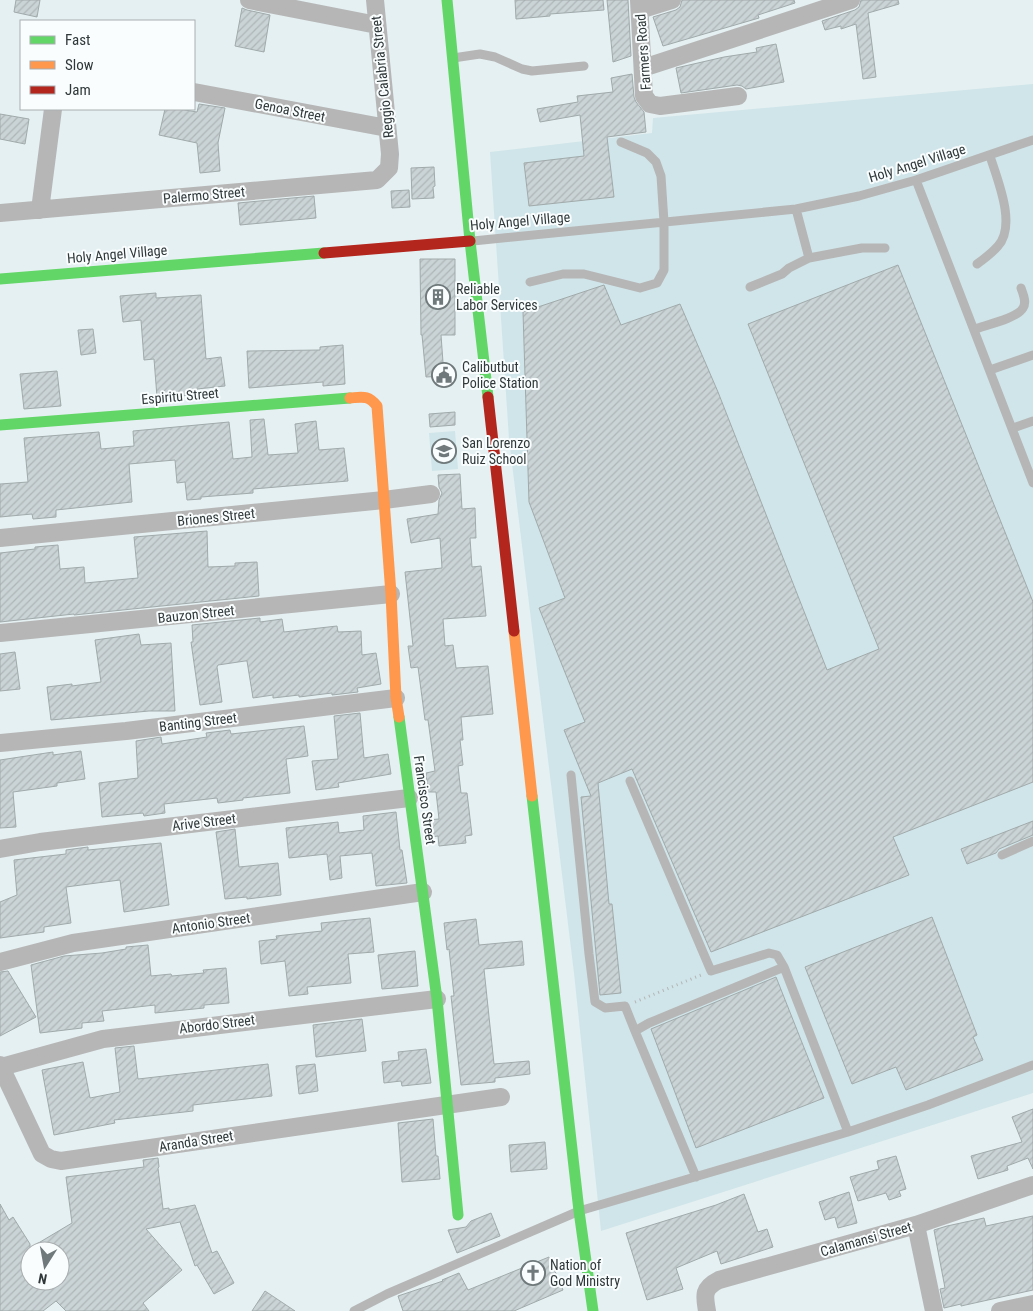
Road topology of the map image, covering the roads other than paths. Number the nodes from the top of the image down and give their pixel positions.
1 (249, 0) edge
2 (375, 0) edge
3 (447, 0) edge
4 (672, 0) edge
5 (850, 0) edge
6 (639, 5) edge
7 (377, 24) junction
8 (452, 58) junction
9 (584, 66) dead end
10 (643, 68) junction
11 (195, 92) edge
12 (738, 96) dead end
13 (53, 110) edge
14 (387, 128) junction
15 (1033, 140) edge
16 (621, 142) dead end
17 (390, 154) joint
18 (990, 156) junction
19 (916, 180) junction
20 (796, 209) junction
21 (40, 210) junction
22 (0, 213) edge
23 (664, 222) junction
24 (470, 241) junction
25 (885, 248) dead end
26 (808, 258) junction
27 (977, 264) dead end
28 (0, 278) edge
29 (530, 282) dead end
30 (750, 287) dead end
31 (1022, 288) dead end
32 (975, 329) junction
33 (1033, 355) edge
34 (990, 370) junction
35 (363, 397) joint
36 (1033, 421) edge
37 (0, 426) edge
38 (1013, 428) junction
39 (1033, 482) edge
40 (431, 494) dead end
41 (384, 500) junction
42 (0, 538) edge
43 (391, 594) junction
44 (0, 633) edge
45 (396, 698) junction
46 (0, 743) edge
47 (571, 775) dead end
48 (630, 781) dead end
49 (408, 798) junction
50 (1033, 841) edge
51 (0, 849) edge
52 (1002, 855) dead end
53 (423, 892) junction
54 (0, 962) edge
55 (784, 967) junction
56 (437, 999) junction
57 (635, 1031) junction
58 (1033, 1065) edge
59 (0, 1066) edge
60 (501, 1097) dead end
61 (448, 1104) junction
62 (848, 1132) junction
63 (696, 1177) junction
64 (1033, 1185) edge
65 (579, 1211) junction
66 (458, 1215) dead end
67 (916, 1225) junction
68 (706, 1304) edge
69 (1033, 1304) edge
70 (354, 1311) edge
71 (593, 1311) edge
72 (934, 1311) edge
73 (1000, 1311) edge

1 - 7 street
2 - 7 street, Reggio Calabria Street
3 - 8 street
4 - 6 street
5 - 10 street
6 - 10 street, Farmers Road
7 - 14 street, Reggio Calabria Street
8 - 9 lane
8 - 24 street
10 - 12 street, Farmers Road
11 - 14 street, Genoa Street
13 - 21 street
14 - 17 street, Reggio Calabria Street
15 - 18 lane, Holy Angel Village
16 - 23 lane
17 - 21 street, Palermo Street
18 - 19 lane, Holy Angel Village
18 - 27 lane
19 - 20 lane, Holy Angel Village
19 - 32 lane
20 - 23 lane, Holy Angel Village
20 - 26 lane
21 - 22 street, Palermo Street
23 - 24 lane, Holy Angel Village
23 - 29 lane
24 - 28 street, Holy Angel Village
24 - 65 street
25 - 26 lane
26 - 30 lane
31 - 32 lane
32 - 34 lane
33 - 34 lane
34 - 38 lane
35 - 37 street, Espiritu Street
35 - 41 street, Francisco Street
36 - 38 lane
38 - 39 lane
40 - 41 street, Briones Street
41 - 42 street, Briones Street
41 - 43 street, Francisco Street
43 - 44 street, Bauzon Street
43 - 45 street, Francisco Street
45 - 46 street, Banting Street
45 - 49 street, Francisco Street
47 - 57 lane
48 - 55 lane
49 - 51 street, Arive Street
49 - 53 street, Francisco Street
50 - 52 lane
53 - 54 street, Antonio Street
53 - 56 street, Francisco Street
55 - 57 lane
55 - 62 lane
56 - 59 street, Abordo Street
56 - 61 street, Francisco Street
57 - 63 lane
58 - 62 lane
59 - 61 street, Aranda Street
60 - 61 street, Aranda Street
61 - 66 street, Francisco Street
62 - 63 lane
63 - 65 lane
64 - 67 street, Calamansi Street
65 - 70 lane
65 - 71 street
67 - 68 street, Calamansi Street
67 - 72 street
69 - 73 street

